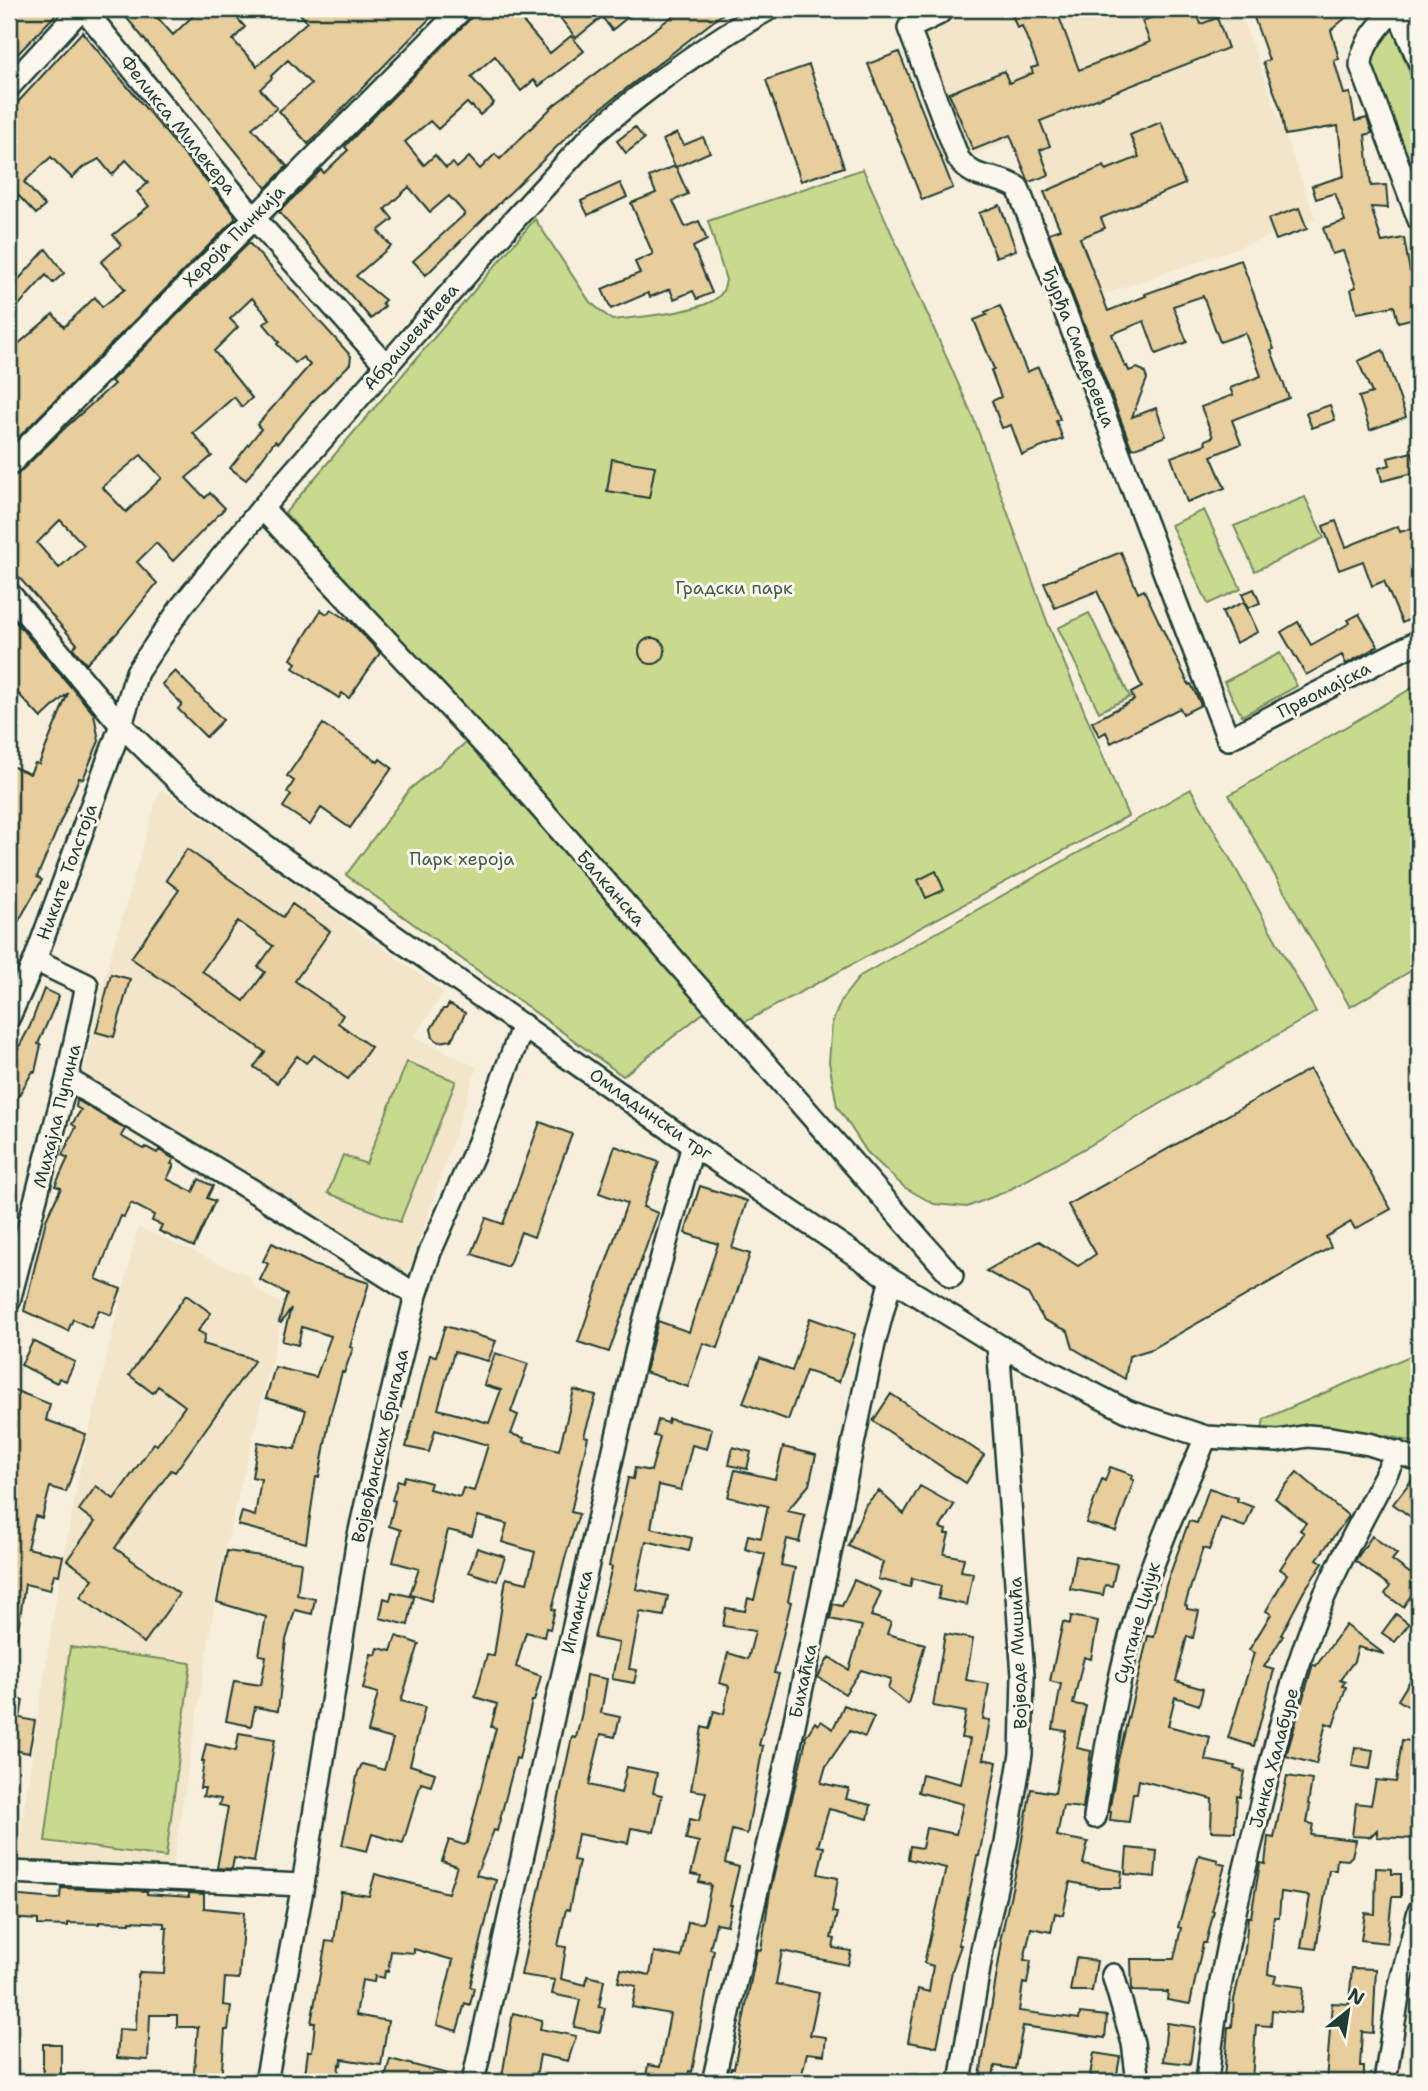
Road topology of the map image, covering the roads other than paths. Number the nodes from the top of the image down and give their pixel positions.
1 (82, 9) edge
2 (461, 9) edge
3 (769, 9) edge
4 (943, 9) edge
5 (1395, 9) edge
6 (1419, 61) edge
7 (9, 87) edge
8 (253, 217) junction
9 (1419, 220) edge
10 (386, 365) junction
11 (9, 465) edge
12 (262, 508) junction
13 (9, 593) edge
14 (1419, 641) edge
15 (121, 725) junction
16 (1228, 739) joint
17 (35, 960) junction
18 (9, 1017) edge
19 (523, 1025) junction
20 (67, 1079) junction
21 (693, 1145) junction
22 (952, 1276) dead end
23 (891, 1279) junction
24 (416, 1295) junction
25 (9, 1301) edge
26 (998, 1345) junction
27 (1212, 1438) junction
28 (1397, 1452) junction
29 (1419, 1460) edge
30 (1095, 1816) dead end
31 (9, 1872) edge
32 (303, 1885) junction
33 (1419, 1911) edge
34 (1113, 1975) dead end
35 (266, 2082) edge
36 (473, 2082) edge
37 (713, 2082) edge
38 (960, 2082) edge
39 (1138, 2082) edge
40 (1207, 2082) edge
41 (1385, 2082) edge

1 - 7 street
1 - 8 street, Феликса Милекера
2 - 8 street, Хероја Пинкија
3 - 10 street, Абрашевићева
4 - 16 street, Ђурђа Смедеревца
5 - 6 street
5 - 9 street
8 - 10 street, Феликса Милекера
8 - 11 street, Хероја Пинкија
10 - 12 street, Абрашевићева
12 - 15 street, Абрашевићева
12 - 22 street, Балканска
13 - 15 street, Омладински трг
14 - 16 street, Првомајска
15 - 17 street, Никите Толстоја
15 - 19 street, Омладински трг
17 - 18 street, Никите Толстоја
17 - 20 street, Михајла Пупина
19 - 21 street, Омладински трг
19 - 24 street, Војвођанских бригада
20 - 24 street
20 - 25 street, Михајла Пупина
21 - 23 street, Омладински трг
21 - 36 street, Игманска
23 - 26 street, Омладински трг
23 - 37 street, Бихаћка
24 - 32 street, Војвођанских бригада
26 - 27 street, Омладински трг
26 - 38 street, Војводе Мишића
27 - 28 street, Омладински трг
27 - 30 street, Султане Цијук
28 - 29 street, Омладински трг
28 - 40 street, Јанка Халабуре
31 - 32 street
32 - 35 street, Војвођанских бригада
33 - 41 street
34 - 39 street

